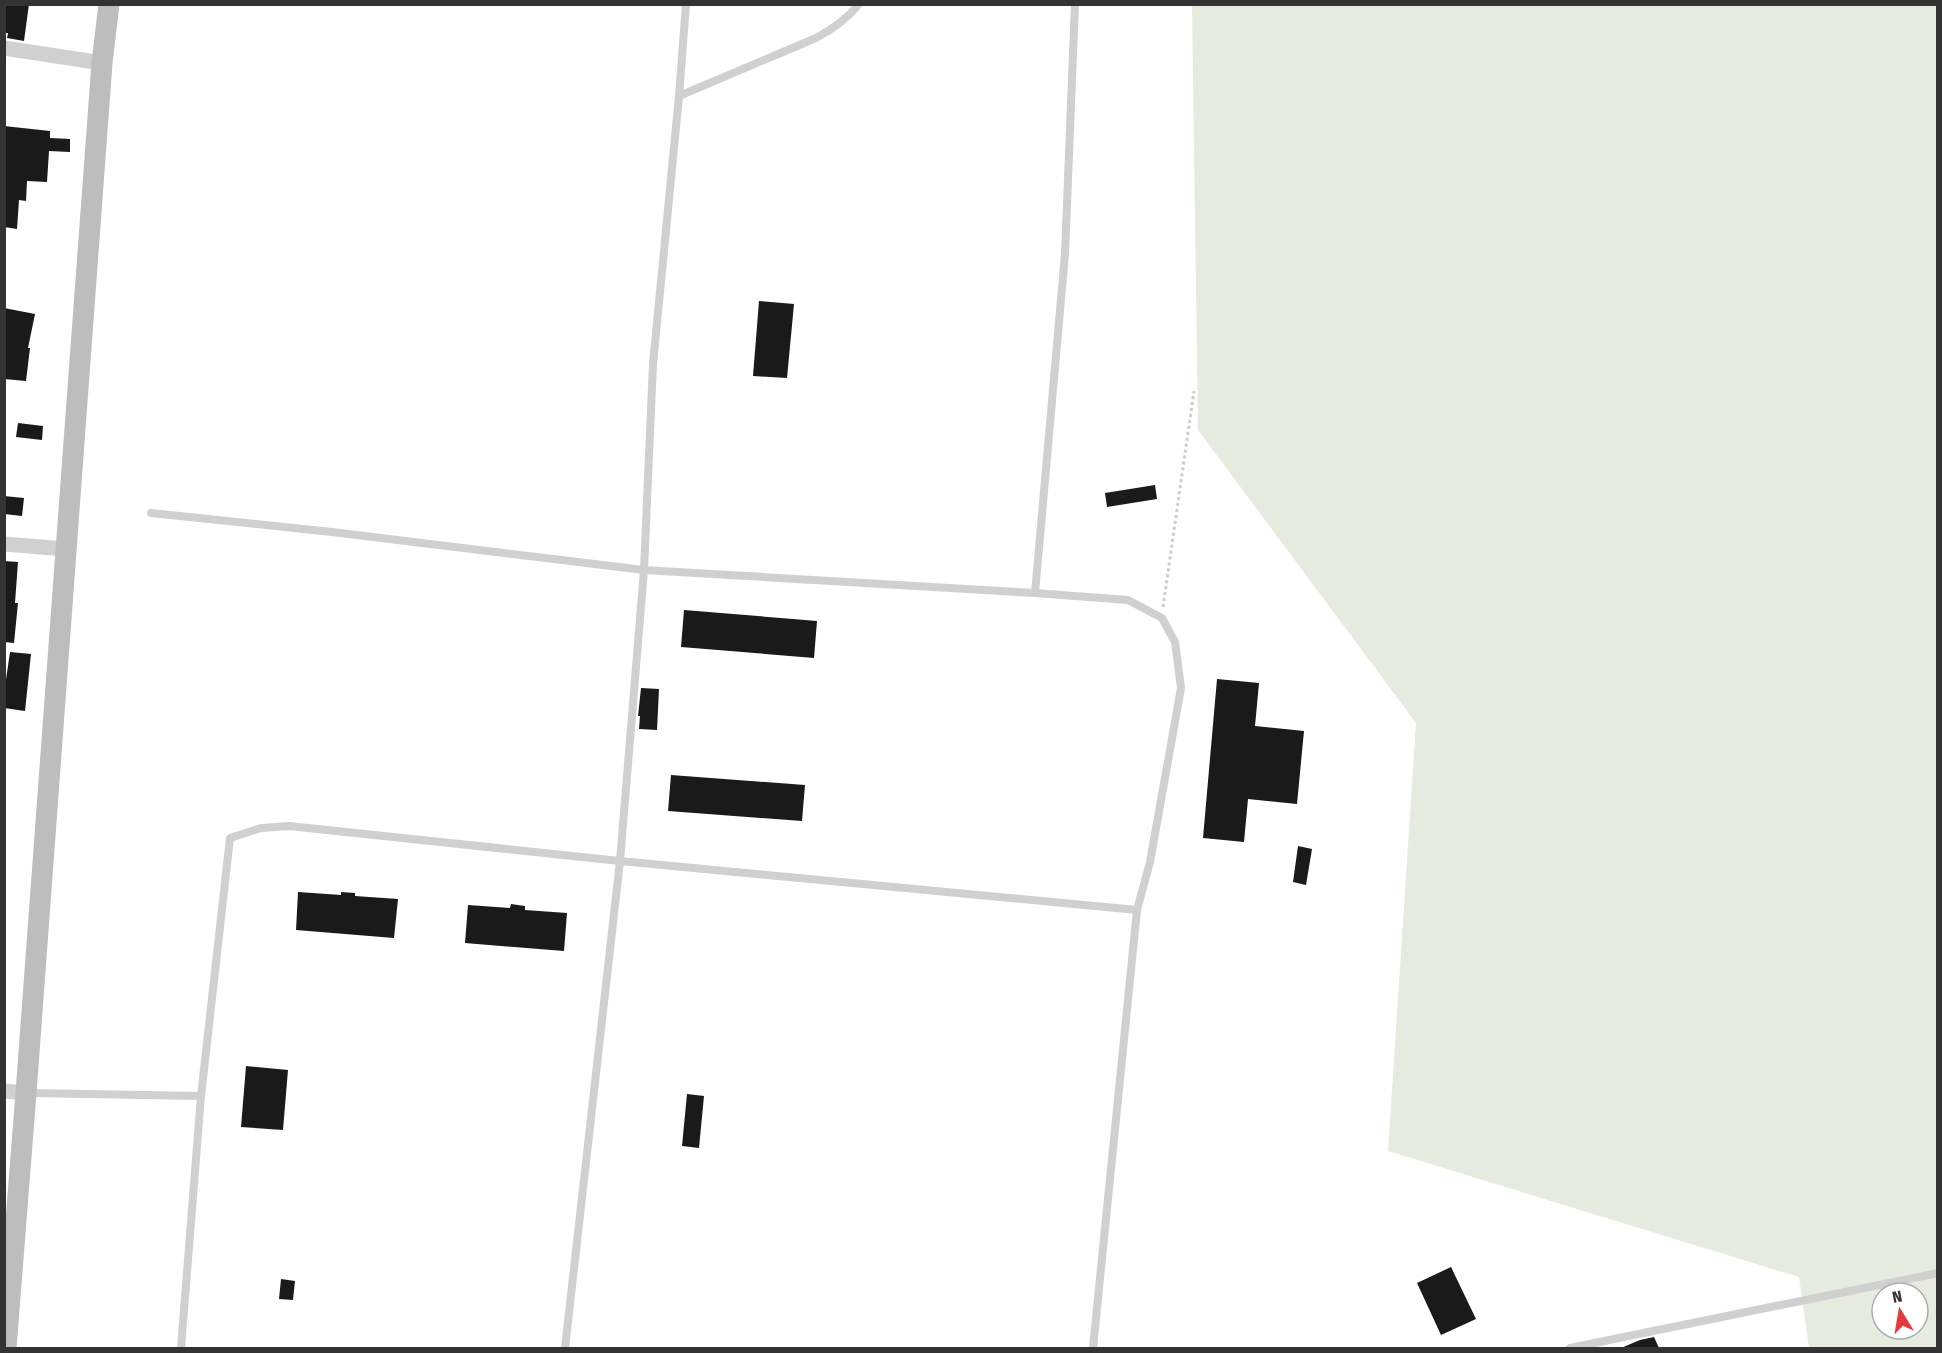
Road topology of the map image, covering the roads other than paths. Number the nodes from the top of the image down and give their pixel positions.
1 (109, 4) edge
2 (686, 4) edge
3 (859, 4) edge
4 (1075, 4) edge
5 (4, 48) edge
6 (102, 63) junction
7 (679, 96) junction
8 (151, 513) dead end
9 (4, 544) edge
10 (66, 549) junction
11 (644, 570) junction
12 (1035, 593) junction
13 (620, 861) junction
14 (1137, 910) junction
15 (4, 1091) edge
16 (26, 1093) junction
17 (201, 1096) junction
18 (1938, 1273) edge
19 (6, 1348) edge
20 (181, 1348) edge
21 (564, 1348) edge
22 (1093, 1348) edge
23 (1570, 1348) edge

1 - 6 main road
2 - 7 lane
3 - 7 lane
4 - 12 lane
5 - 6 street
6 - 10 main road
7 - 11 lane
8 - 11 lane
9 - 10 street
10 - 16 main road
11 - 12 lane
11 - 13 lane
12 - 14 lane
13 - 14 lane
13 - 17 lane
13 - 21 lane
14 - 22 lane
15 - 16 street
16 - 17 lane
16 - 19 main road
17 - 20 lane
18 - 23 lane

